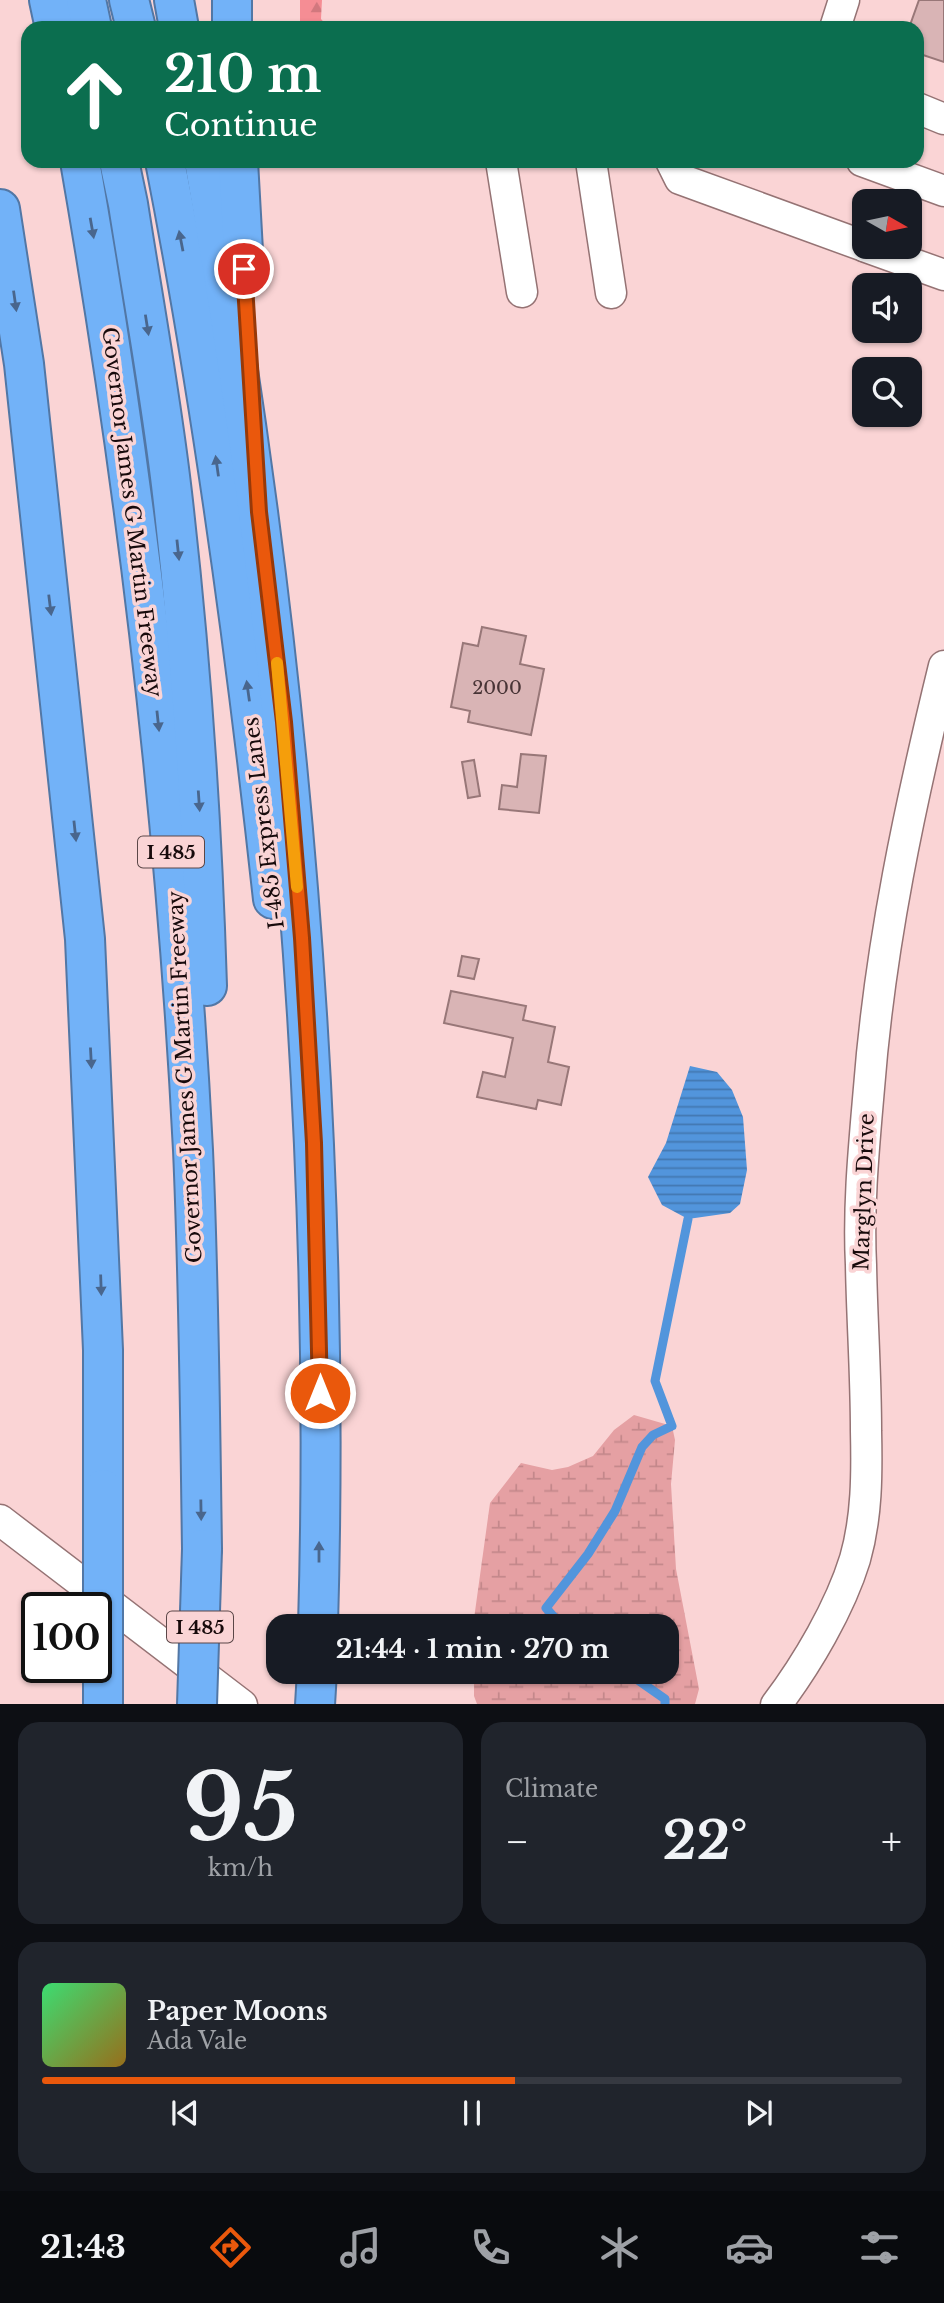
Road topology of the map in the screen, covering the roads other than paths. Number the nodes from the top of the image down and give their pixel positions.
1 (49, 0) edge
2 (86, 0) edge
3 (129, 0) edge
4 (174, 0) edge
5 (232, 0) edge
6 (844, 0) edge
7 (54, 21) edge
8 (90, 21) edge
9 (134, 21) edge
10 (178, 21) edge
11 (232, 21) edge
12 (837, 21) edge
13 (924, 111) edge
14 (944, 119) edge
15 (81, 168) edge
16 (121, 168) edge
17 (166, 168) edge
18 (205, 168) edge
19 (238, 168) edge
20 (502, 168) edge
21 (593, 168) edge
22 (674, 168) edge
23 (881, 168) edge
24 (944, 191) edge
25 (0, 209) edge
26 (852, 241) edge
27 (900, 259) edge
28 (944, 275) edge
29 (522, 292) dead end
30 (611, 293) dead end
31 (0, 376) edge
32 (259, 512) junction
33 (42, 537) junction
34 (944, 666) edge
35 (201, 1460) junction
36 (319, 1491) junction
37 (0, 1520) edge
38 (318, 1614) edge
39 (316, 1684) edge
40 (103, 1704) edge
41 (197, 1704) edge
42 (242, 1704) edge
43 (315, 1704) edge
44 (776, 1704) edge

1 - 7 highway
2 - 8 highway
3 - 9 highway
4 - 10 highway
5 - 11 highway
6 - 12 street
13 - 14 street
15 -> 35 highway, Governor James G Martin Freeway / I 485
16 -> 35 highway, I 485
36 -> 17 highway, I-485 Express Lanes
18 - 32 highway
19 - 32 highway
20 - 29 street
21 - 30 street
22 - 26 street
23 - 24 street
25 -> 33 highway
27 - 28 street
31 - 33 highway
32 - 36 highway
33 -> 40 highway, bridge
34 - 44 street, Marglyn Drive
35 -> 41 highway, Governor James G Martin Freeway / I 485, bridge
38 -> 36 highway
37 - 42 street
39 - 43 highway

